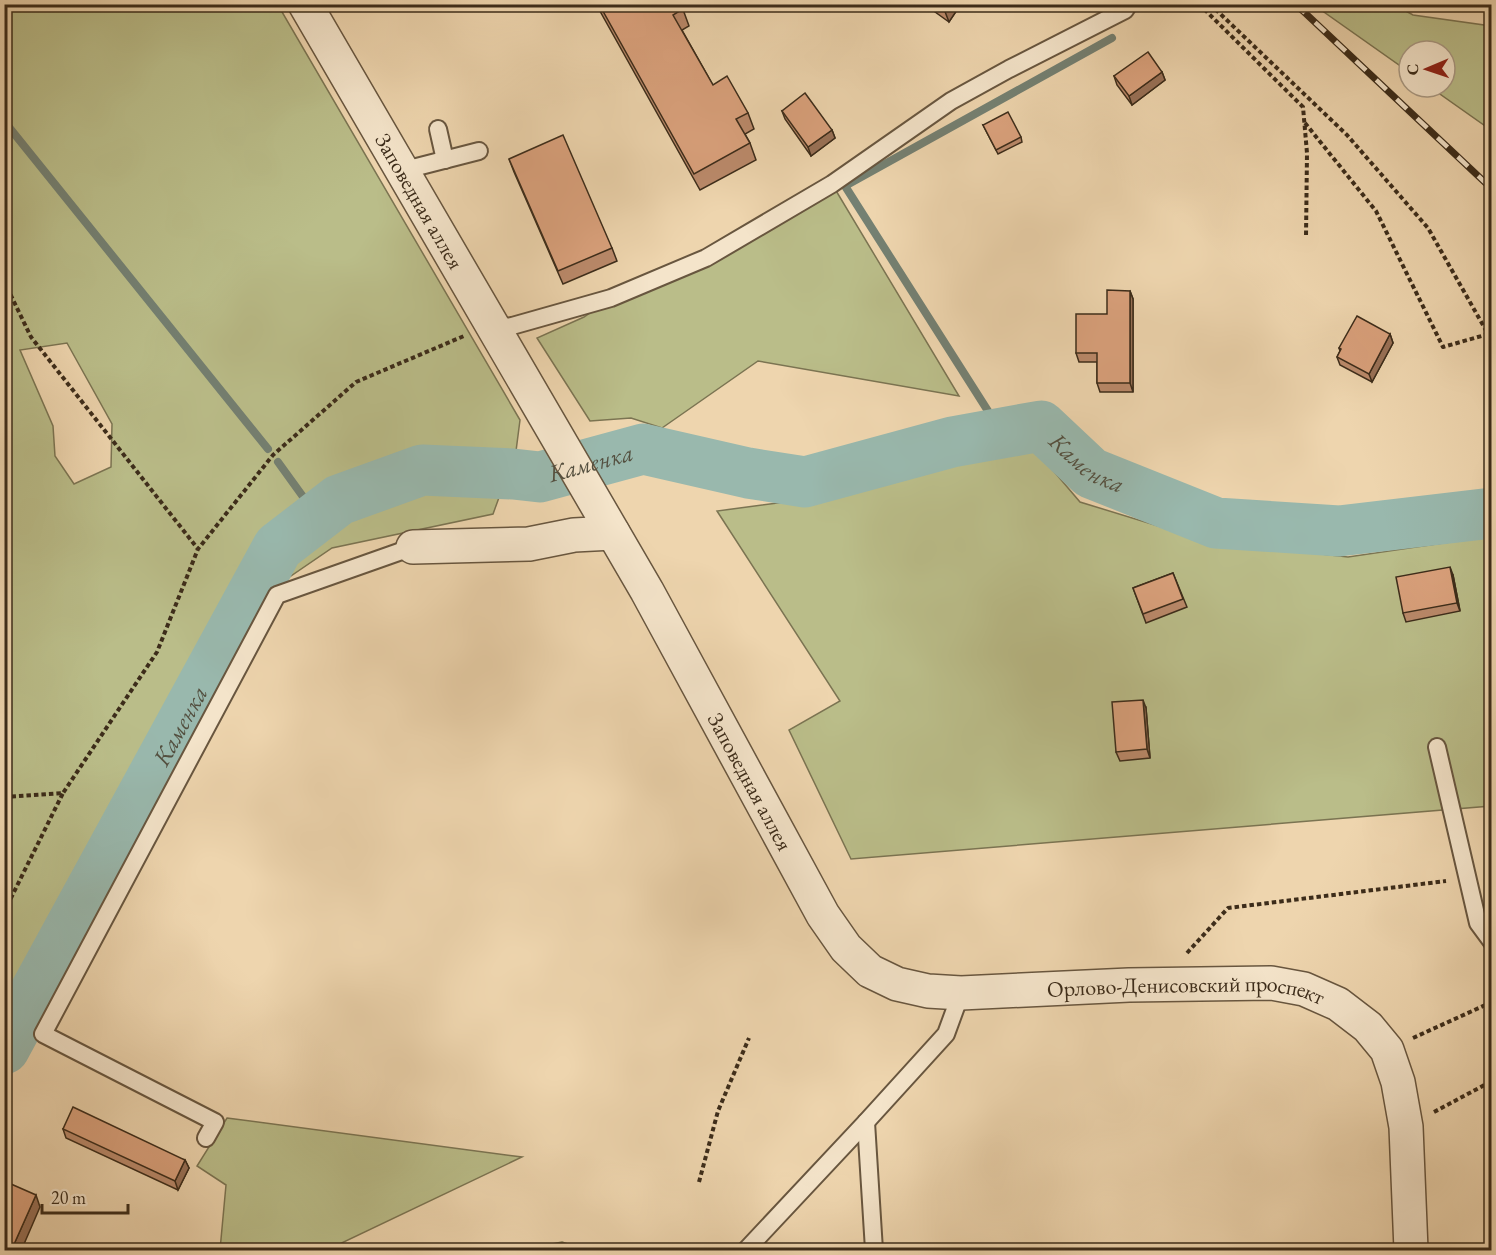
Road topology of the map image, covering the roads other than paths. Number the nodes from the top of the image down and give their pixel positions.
1 (305, 4) edge
2 (1129, 4) edge
3 (438, 129) dead end
4 (479, 151) dead end
5 (445, 160) junction
6 (401, 171) junction
7 (494, 328) junction
8 (613, 533) junction
9 (413, 547) joint
10 (1437, 747) dead end
11 (1491, 942) edge
12 (961, 993) junction
13 (866, 1122) junction
14 (206, 1138) dead end
15 (746, 1251) edge
16 (874, 1251) edge
17 (1411, 1251) edge

1 - 6 street, Заповедная аллея
2 - 7 lane
3 - 5 lane
4 - 5 lane
5 - 6 lane
6 - 7 street, Заповедная аллея
7 - 8 street, Заповедная аллея
8 - 9 street
8 - 12 street, Заповедная аллея
9 - 14 lane
10 - 11 lane
12 - 13 lane
12 - 17 street, Орлово-Денисовский проспект
13 - 15 lane
13 - 16 lane

